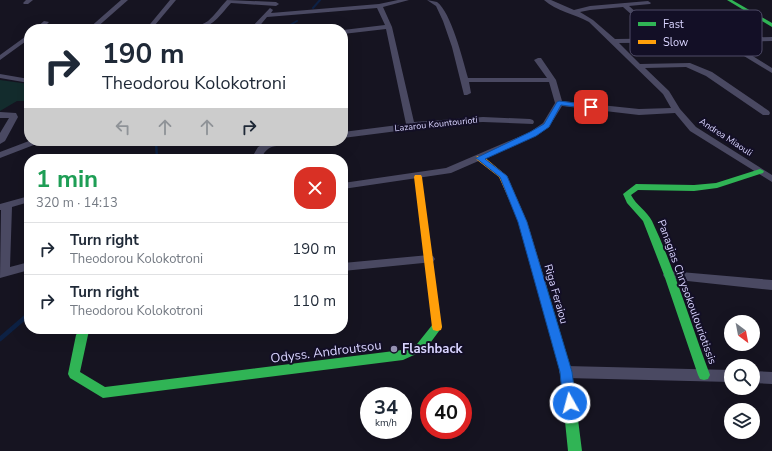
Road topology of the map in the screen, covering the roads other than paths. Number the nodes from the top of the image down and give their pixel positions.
1 (125, 0) edge
2 (174, 0) edge
3 (230, 0) edge
4 (406, 0) edge
5 (430, 0) edge
6 (548, 0) edge
7 (729, 0) edge
8 (277, 2) edge
9 (648, 3) dead end
10 (624, 5) junction
11 (379, 6) junction
12 (630, 10) edge
13 (746, 10) edge
14 (574, 12) junction
15 (266, 15) junction
16 (762, 19) edge
17 (46, 22) dead end
18 (44, 24) edge
19 (97, 24) edge
20 (153, 24) edge
21 (207, 24) edge
22 (258, 24) edge
23 (772, 25) edge
24 (389, 27) junction
25 (348, 31) edge
26 (762, 39) edge
27 (772, 39) edge
28 (24, 41) edge
29 (613, 41) junction
30 (630, 41) edge
31 (18, 46) junction
32 (24, 46) edge
33 (748, 56) edge
34 (0, 58) edge
35 (538, 60) dead end
36 (640, 66) junction
37 (772, 71) edge
38 (0, 76) edge
39 (24, 80) edge
40 (465, 80) junction
41 (552, 80) junction
42 (467, 93) dead end
43 (559, 103) junction
44 (677, 110) junction
45 (766, 113) dead end
46 (0, 115) edge
47 (530, 122) dead end
48 (411, 127) junction
49 (348, 134) edge
50 (0, 141) edge
51 (24, 146) edge
52 (265, 146) edge
53 (257, 154) edge
54 (0, 155) edge
55 (480, 158) junction
56 (760, 170) junction
57 (418, 177) junction
58 (772, 179) edge
59 (348, 185) edge
60 (24, 200) edge
61 (4, 206) edge
62 (429, 259) junction
63 (24, 267) edge
64 (348, 267) edge
65 (2, 273) edge
66 (669, 275) junction
67 (772, 285) edge
68 (82, 334) edge
69 (566, 372) junction
70 (704, 375) junction
71 (724, 376) edge
72 (760, 377) edge
73 (772, 378) edge
74 (575, 451) edge

1 - 19 street
2 - 20 street
3 - 8 street
3 - 21 street
4 - 11 street
5 - 40 street
6 - 14 street, Andrea Miaouli
7 - 13 street
8 - 15 street
9 - 10 street
10 - 12 street
10 - 14 street
11 - 15 street
11 - 24 street
14 - 29 street, Andrea Miaouli
15 - 22 street
16 - 23 street
17 - 18 street
24 - 25 street
24 - 48 street
26 - 27 street
28 - 31 street
29 - 30 street
29 - 36 street, Andrea Miaouli
31 - 32 street
31 - 34 street
33 - 37 street
35 - 41 street
36 - 44 street, Andrea Miaouli
36 - 45 street
38 - 39 street
40 - 41 street
40 - 42 street
41 - 43 street
43 - 44 street
43 - 55 street
44 - 56 street, Andrea Miaouli
46 - 50 street
47 - 48 street, Lazarou Kountourioti
48 - 49 street, Lazarou Kountourioti
51 - 54 street
52 - 53 street
55 - 57 street
55 - 69 street, Riga Feraiou
56 - 58 street, Andrea Miaouli
56 - 66 street, Panagias Chrysokoulouriotissis
57 - 59 street
57 - 62 street, Odyss. Androutsou
60 - 61 street
61 - 65 street
62 - 64 street
62 - 68 street, Odyss. Androutsou
63 - 65 street
66 - 67 street
66 - 70 street, Panagias Chrysokoulouriotissis
69 - 70 street
69 - 74 street, Riga Feraiou
70 - 71 street
72 - 73 street

